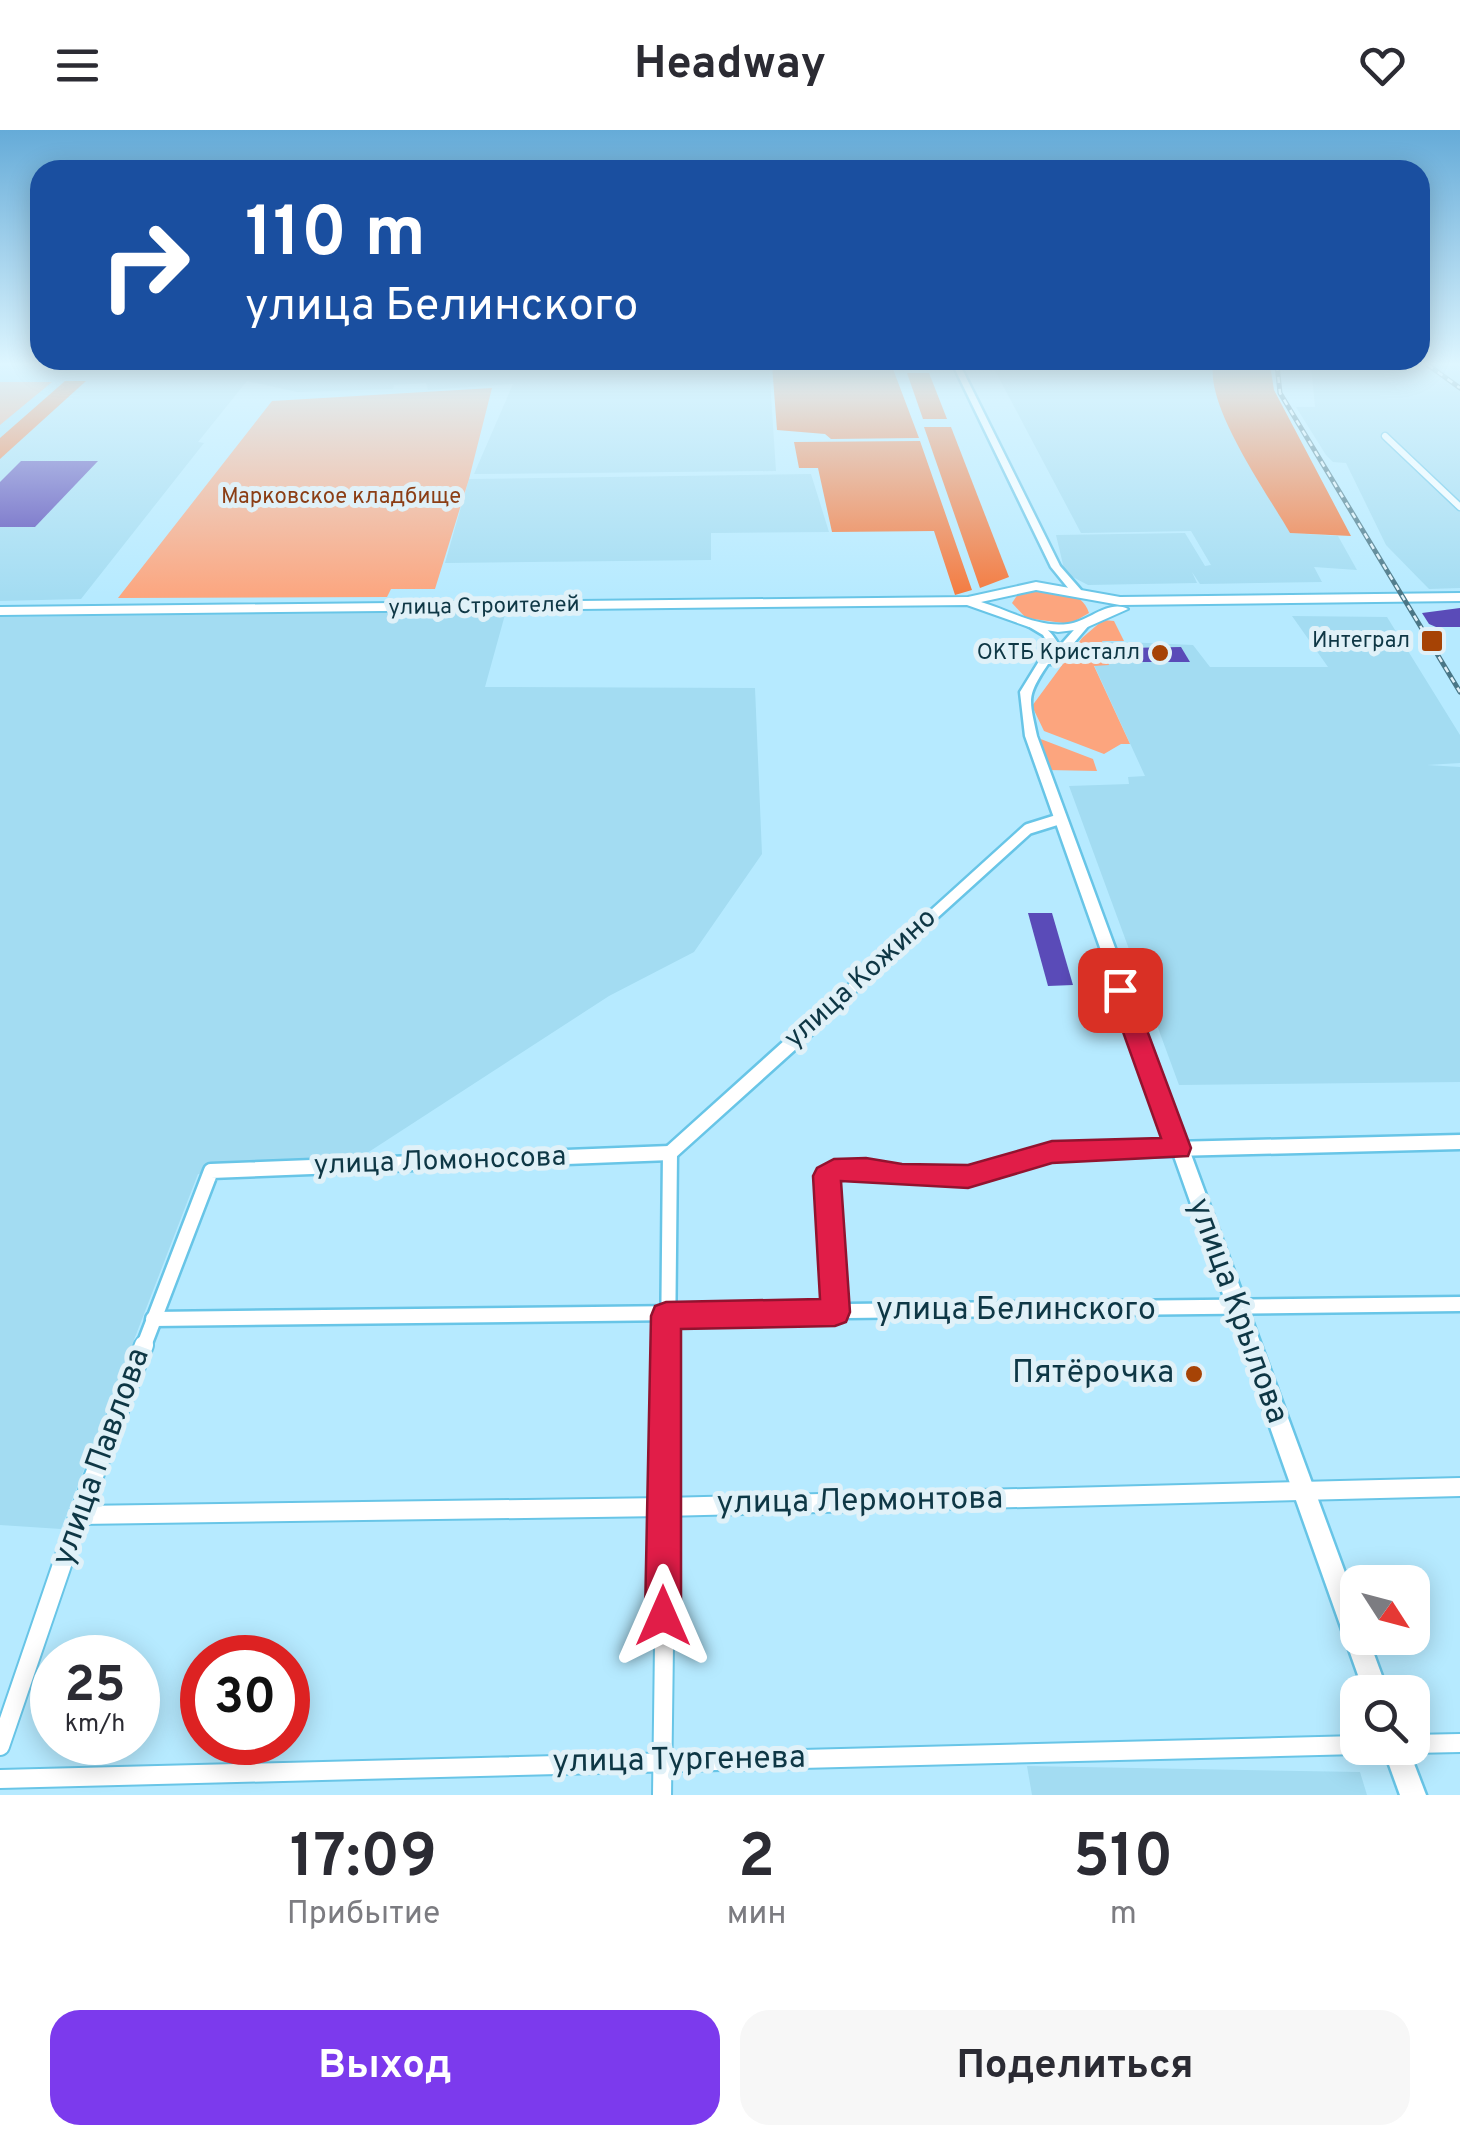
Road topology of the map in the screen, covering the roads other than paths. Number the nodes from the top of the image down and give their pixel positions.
1 (994, 443) edge
2 (1392, 443) edge
3 (1460, 507) edge
4 (1056, 567) junction
5 (1021, 590) junction
6 (1081, 594) junction
7 (1460, 596) edge
8 (1331, 600) junction
9 (968, 602) junction
10 (0, 611) edge
11 (1096, 614) junction
12 (1017, 616) junction
13 (1032, 624) junction
14 (1085, 624) junction
15 (1023, 701) junction
16 (1060, 819) junction
17 (1460, 1142) edge
18 (1178, 1148) junction
19 (670, 1153) junction
20 (211, 1171) joint
21 (1460, 1304) edge
22 (1236, 1309) junction
23 (835, 1312) junction
24 (666, 1316) junction
25 (153, 1320) junction
26 (1460, 1487) edge
27 (1303, 1492) junction
28 (664, 1507) junction
29 (79, 1515) junction
30 (1370, 1675) edge
31 (1460, 1743) edge
32 (1430, 1744) edge
33 (0, 1746) edge
34 (1340, 1746) edge
35 (663, 1762) junction
36 (1402, 1765) edge
37 (0, 1779) edge
38 (662, 1795) edge
39 (1413, 1795) edge

1 - 4 main road
2 - 3 street
4 - 5 main road
4 - 6 main road
5 - 6 main road, улица Строителей
5 - 9 main road, улица Строителей
5 - 12 main road
6 - 8 main road, улица Строителей
6 - 11 main road
7 - 8 main road, улица Строителей
8 - 11 main road, улица Строителей
9 - 10 main road, улица Строителей
9 - 12 main road, улица Строителей
11 - 14 main road
12 - 13 main road, улица Строителей
13 - 14 main road, улица Строителей
13 - 15 main road
14 - 15 main road
15 - 16 main road, улица Крылова
16 - 18 main road, улица Крылова
16 - 19 street, улица Кожино
17 - 18 street
18 - 22 main road, улица Крылова
18 - 23 street
19 - 20 street, улица Ломоносова
19 - 24 street
20 - 25 street, улица Павлова
21 - 22 street, улица Белинского
22 - 23 street, улица Белинского
22 - 27 main road, улица Крылова
23 - 24 street, улица Белинского
24 - 25 street, улица Белинского
24 - 28 street
25 - 29 street, улица Павлова
26 - 27 street, улица Лермонтова
27 - 28 street, улица Лермонтова
27 - 30 main road, улица Крылова
28 - 29 street, улица Лермонтова
28 - 35 street
29 - 33 street, улица Павлова
31 - 32 street
34 - 35 street, улица Тургенева
35 - 37 street, улица Тургенева
35 - 38 street
36 - 39 main road

